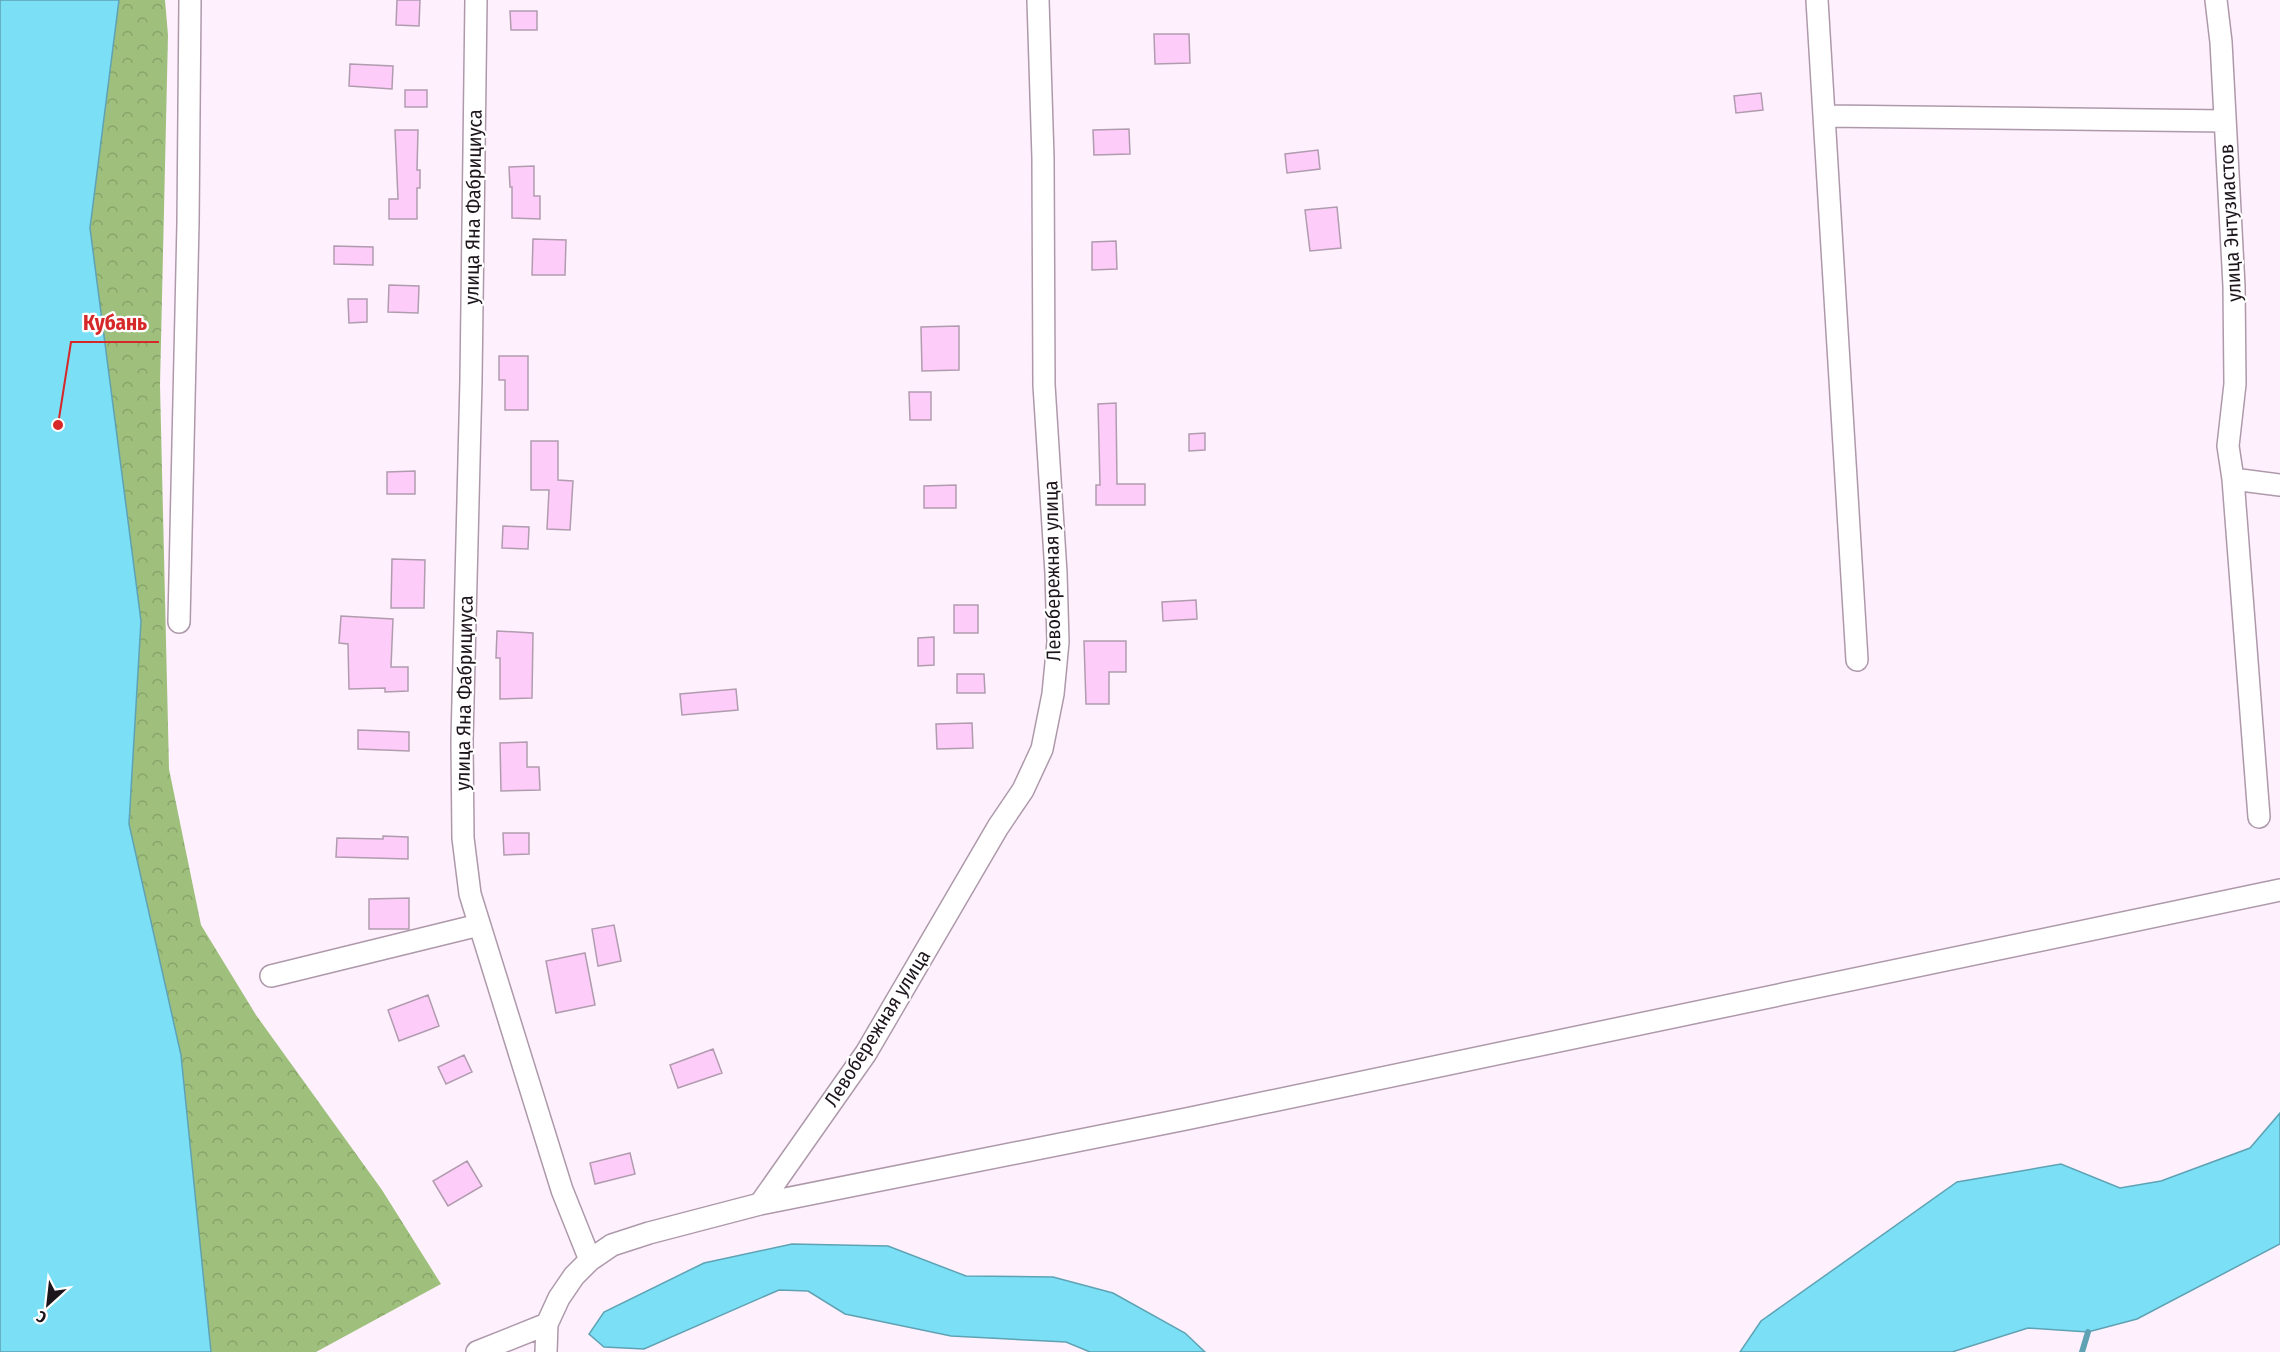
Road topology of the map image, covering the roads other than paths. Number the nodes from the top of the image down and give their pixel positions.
1 (190, 0) edge
2 (476, 0) edge
3 (1038, 0) edge
4 (1817, 0) edge
5 (2216, 0) edge
6 (1826, 116) junction
7 (2225, 121) junction
8 (2233, 479) junction
9 (2280, 485) edge
10 (179, 622) dead end
11 (1857, 660) dead end
12 (2259, 817) dead end
13 (2280, 890) edge
14 (479, 925) junction
15 (271, 976) dead end
16 (760, 1204) junction
17 (590, 1260) junction
18 (547, 1324) junction
19 (477, 1352) edge
20 (546, 1352) edge

1 - 10 street
2 - 14 street, улица Яна Фабрициуса
3 - 16 street, Левобережная улица
4 - 6 street
5 - 7 street, улица Энтузиастов
6 - 7 street
6 - 11 street
7 - 8 street, улица Энтузиастов
8 - 9 street
8 - 12 street, улица Энтузиастов
13 - 16 street
14 - 15 street
14 - 17 street, улица Яна Фабрициуса
16 - 17 street
17 - 18 street
18 - 19 street
18 - 20 street

